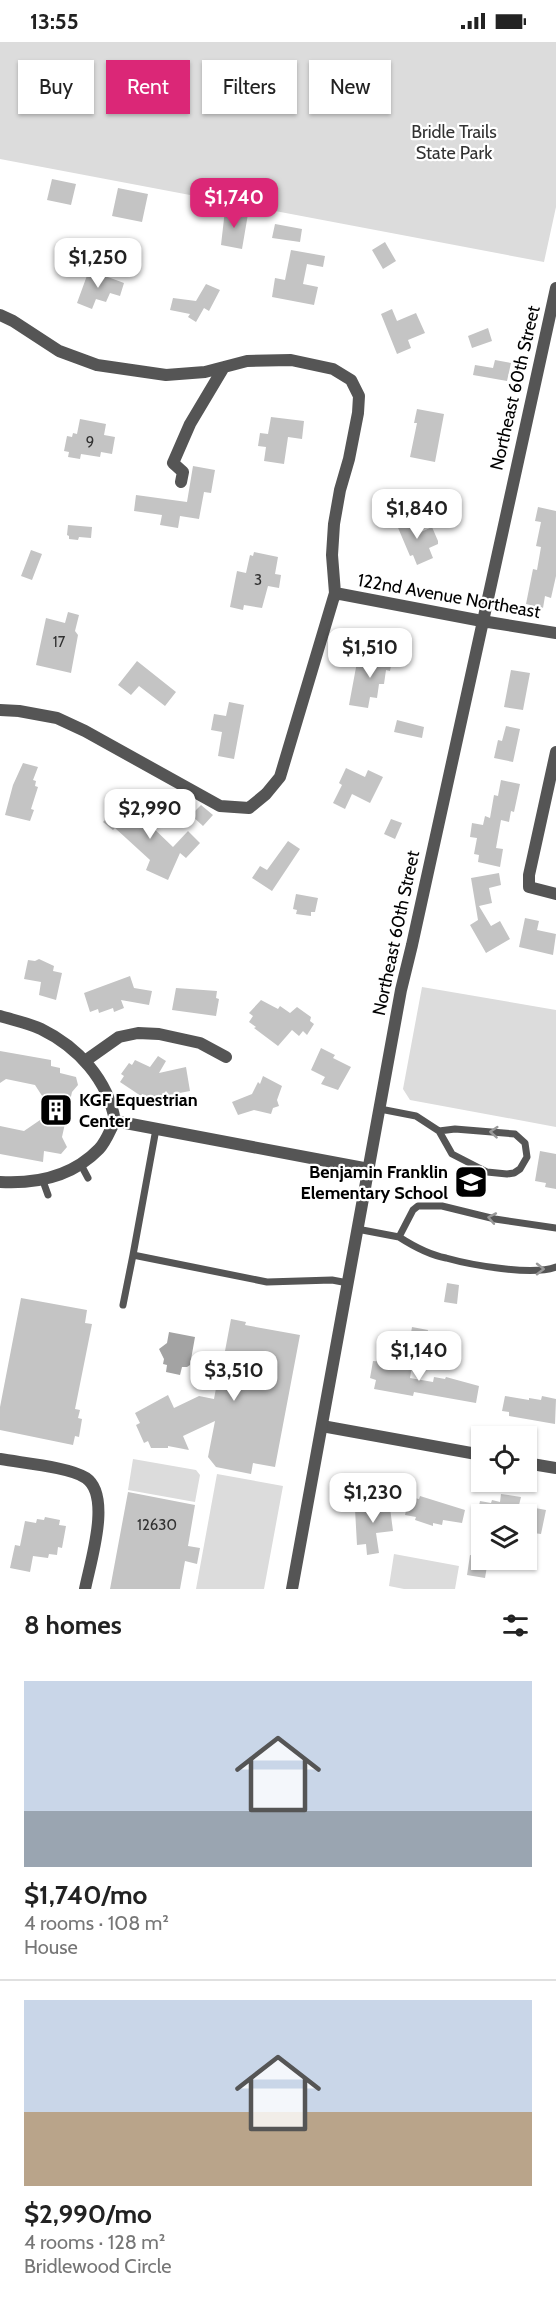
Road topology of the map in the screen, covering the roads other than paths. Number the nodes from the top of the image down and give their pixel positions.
1 (556, 288) edge
2 (0, 315) edge
3 (224, 367) junction
4 (181, 482) dead end
5 (335, 594) junction
6 (482, 621) junction
7 (556, 633) edge
8 (0, 710) edge
9 (556, 752) edge
10 (556, 894) edge
11 (0, 1016) edge
12 (226, 1057) dead end
13 (85, 1061) junction
14 (380, 1109) junction
15 (115, 1121) junction
16 (156, 1129) junction
17 (439, 1131) junction
18 (80, 1163) junction
19 (369, 1169) junction
20 (88, 1178) dead end
21 (44, 1181) junction
22 (0, 1182) edge
23 (48, 1196) dead end
24 (556, 1228) edge
25 (357, 1229) junction
26 (399, 1237) junction
27 (133, 1254) junction
28 (556, 1267) edge
29 (348, 1283) junction
30 (123, 1305) dead end
31 (322, 1426) junction
32 (471, 1453) edge
33 (0, 1459) edge
34 (537, 1465) edge
35 (556, 1468) edge
36 (85, 1589) edge
37 (292, 1589) edge

1 - 6 street, Northeast 60th Street
2 - 3 street
3 - 4 street
3 - 5 street
5 - 6 street, 122nd Avenue Northeast
5 - 8 street
6 - 7 street, 122nd Avenue Northeast
6 - 14 street, Northeast 60th Street
9 - 10 street
11 - 13 street
12 - 13 street
13 - 15 street
14 - 17 lane
14 - 19 street, Northeast 60th Street
15 - 16 street
15 - 18 street
16 - 19 street
16 - 27 lane
17 -> 17 lane
18 - 20 lane
18 - 21 street
19 - 25 street, Northeast 60th Street
21 - 22 street
21 - 23 lane
24 -> 26 lane
25 - 26 lane
25 - 29 street, Northeast 60th Street
26 -> 28 lane
27 - 29 lane
27 - 30 lane
29 - 31 street, Northeast 60th Street
31 - 32 street
31 - 37 street, Northeast 60th Street
33 - 36 street
34 - 35 street

